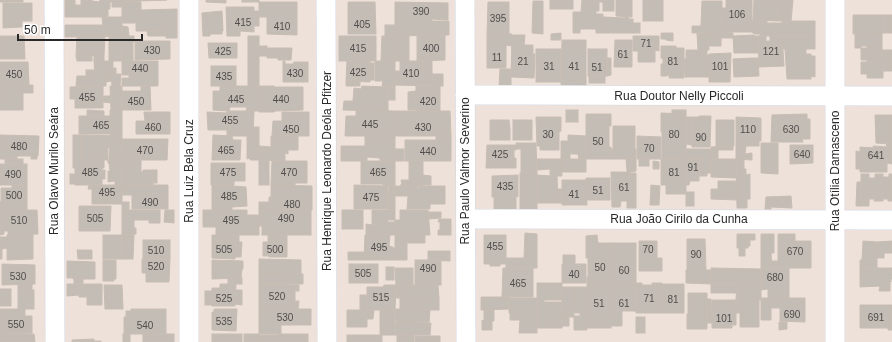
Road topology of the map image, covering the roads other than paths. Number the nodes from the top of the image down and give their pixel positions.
1 (54, 0) edge
2 (189, 0) edge
3 (326, 0) edge
4 (465, 0) edge
5 (835, 0) edge
6 (465, 95) junction
7 (836, 96) junction
8 (892, 96) edge
9 (466, 219) junction
10 (836, 219) junction
11 (892, 220) edge
12 (55, 342) edge
13 (189, 342) edge
14 (327, 342) edge
15 (466, 342) edge
16 (835, 342) edge

1 - 12 street, Rua Olavo Murilo Seára
2 - 13 street, Rua Luiz Bela Cruz
3 - 14 street, Rua Henrique Leonardo Deóla Pfitzer
4 - 6 street, Rua Paulo Valmor Severino
5 - 7 street, Rua Otília Damasceno
6 - 7 street, Rua Doutor Nelly Piccoli
6 - 9 street, Rua Paulo Valmor Severino
7 - 8 street, Rua Doutor Nelly Piccoli
7 - 10 street, Rua Otília Damasceno
9 - 10 street, Rua João Cirilo da Cunha
9 - 15 street, Rua Paulo Valmor Severino
10 - 11 street, Rua João Cirilo da Cunha
10 - 16 street, Rua Otília Damasceno

